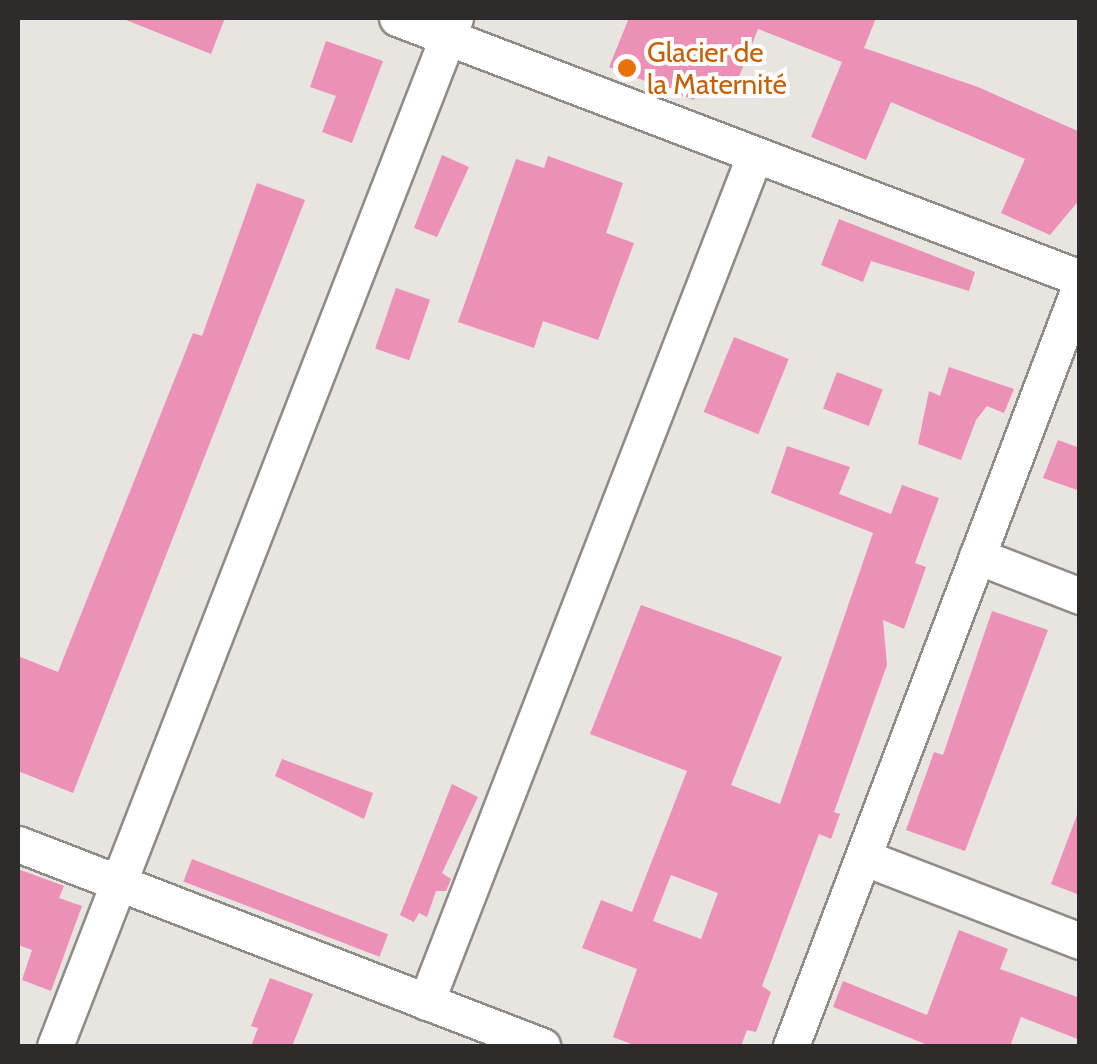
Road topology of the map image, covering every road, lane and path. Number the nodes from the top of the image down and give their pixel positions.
1 (397, 18) edge
2 (451, 27) edge
3 (754, 157) junction
4 (1080, 278) edge
5 (1080, 286) edge
6 (976, 556) junction
7 (1080, 596) edge
8 (18, 844) edge
9 (865, 858) junction
10 (118, 881) junction
11 (1080, 941) edge
12 (426, 1002) junction
13 (55, 1046) edge
14 (542, 1046) edge
15 (791, 1046) edge

1 - 2 street
2 - 3 street
2 - 10 street
3 - 4 street
3 - 12 street
5 - 6 street
6 - 7 street
6 - 9 street
8 - 10 street
9 - 11 street
9 - 15 street
10 - 12 street
10 - 13 street
12 - 14 street

